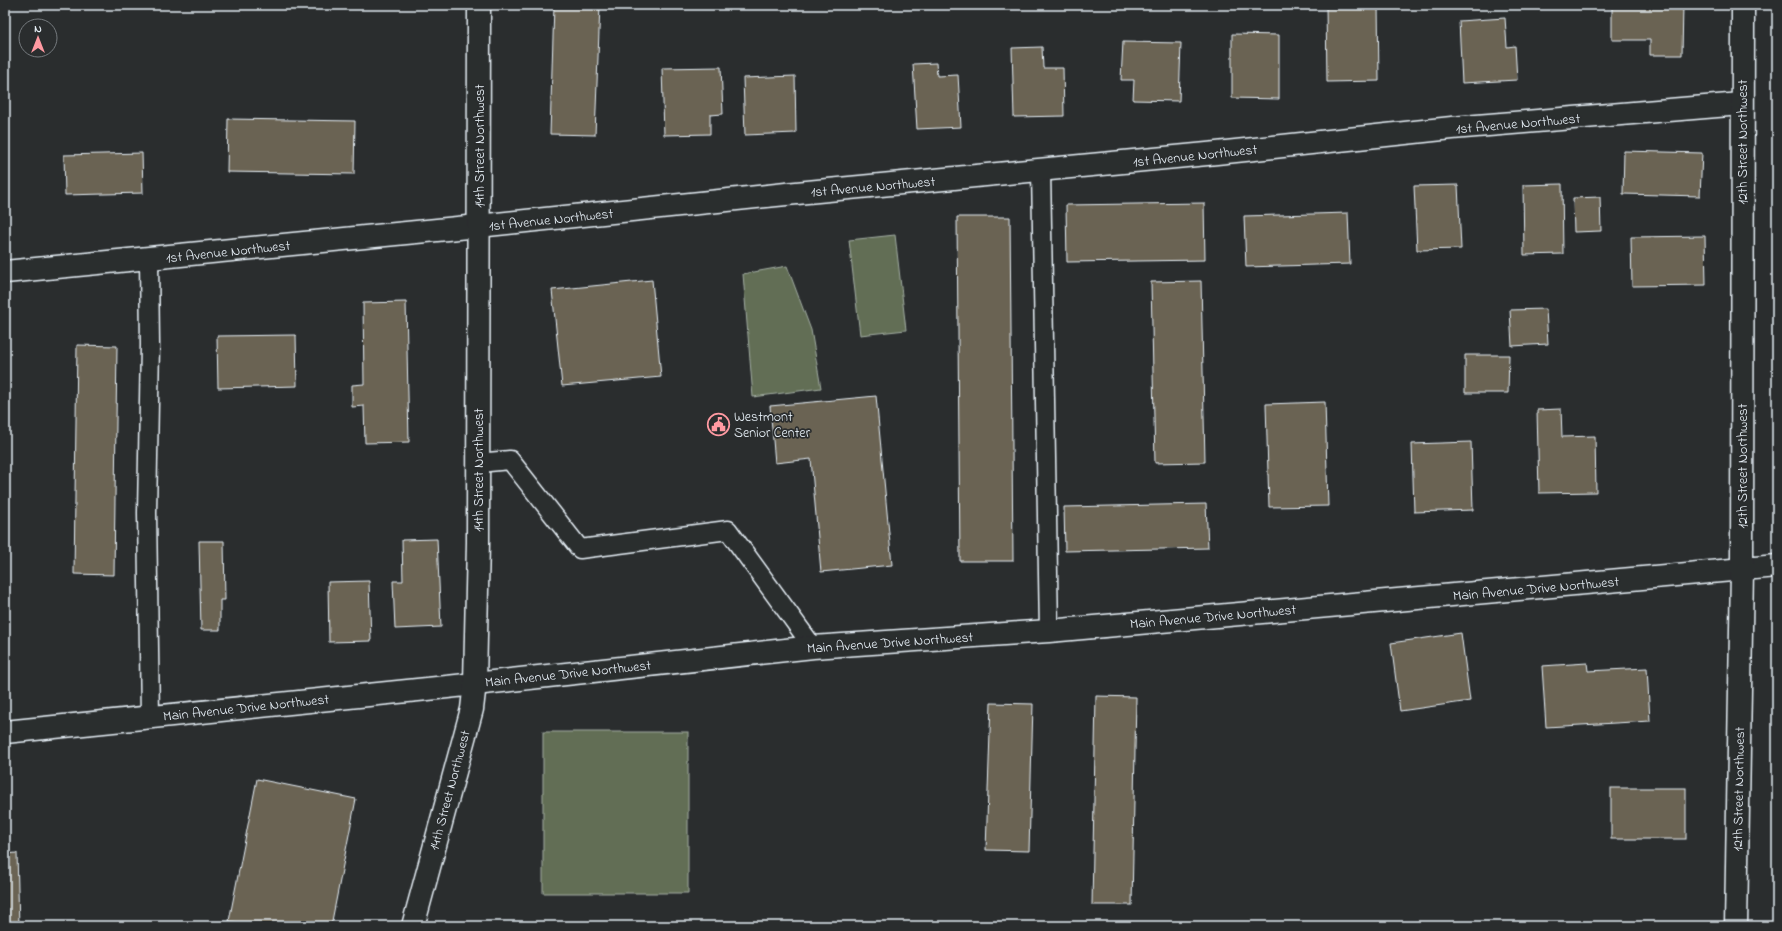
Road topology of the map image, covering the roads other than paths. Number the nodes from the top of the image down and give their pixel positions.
1 (479, 5) edge
2 (1742, 5) edge
3 (1741, 104) junction
4 (1041, 170) junction
5 (478, 226) junction
6 (149, 259) junction
7 (5, 272) edge
8 (478, 463) junction
9 (1777, 566) edge
10 (1742, 570) junction
11 (1049, 631) junction
12 (813, 647) junction
13 (475, 684) junction
14 (150, 717) junction
15 (5, 732) edge
16 (413, 926) edge
17 (1736, 926) edge

1 - 5 street, 14th Street Northwest
2 - 3 street, 12th Street Northwest
3 - 4 street, 1st Avenue Northwest
3 - 10 street, 12th Street Northwest
4 - 5 street, 1st Avenue Northwest
4 - 11 lane
5 - 6 street, 1st Avenue Northwest
5 - 8 street, 14th Street Northwest
6 - 7 street, 1st Avenue Northwest
6 - 14 lane
8 - 12 lane
8 - 13 street, 14th Street Northwest
9 - 10 street, Main Avenue Drive Northwest
10 - 11 street, Main Avenue Drive Northwest
10 - 17 street, 12th Street Northwest
11 - 12 street, Main Avenue Drive Northwest
12 - 13 street, Main Avenue Drive Northwest
13 - 14 street, Main Avenue Drive Northwest
13 - 16 street, 14th Street Northwest
14 - 15 street, Main Avenue Drive Northwest

